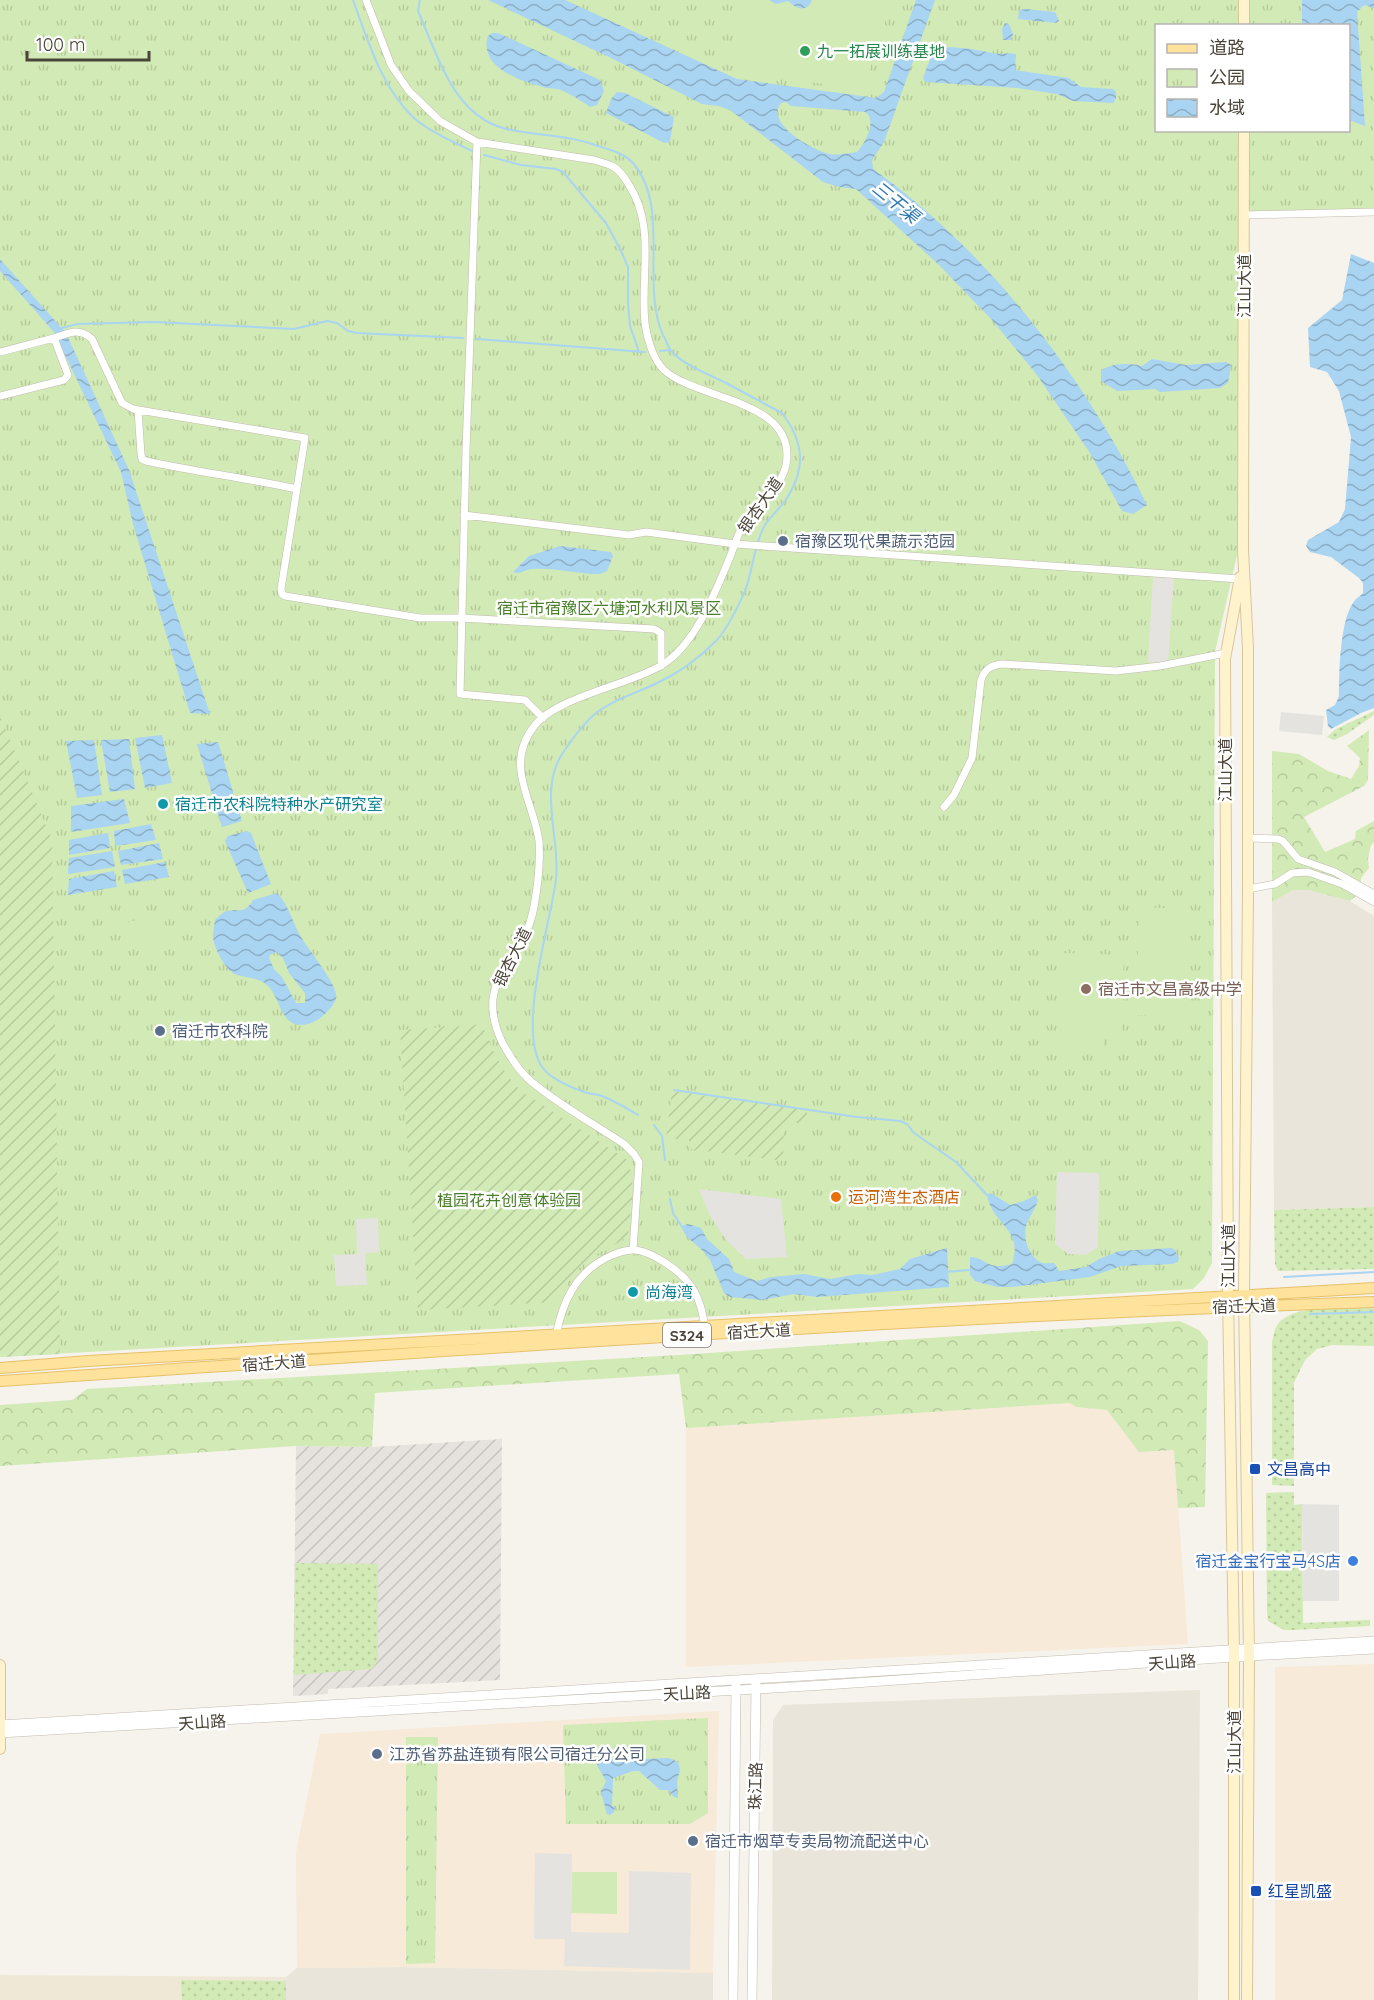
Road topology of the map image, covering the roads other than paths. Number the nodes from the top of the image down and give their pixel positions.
1 (366, 0) edge
2 (1244, 0) edge
3 (1244, 24) edge
4 (1244, 132) edge
5 (477, 142) junction
6 (1374, 212) edge
7 (1244, 215) junction
8 (54, 338) junction
9 (0, 352) edge
10 (0, 396) edge
11 (138, 410) junction
12 (297, 489) junction
13 (464, 515) junction
14 (737, 544) junction
15 (1244, 550) junction
16 (1240, 579) junction
17 (461, 618) junction
18 (1226, 653) junction
19 (661, 666) junction
20 (543, 718) junction
21 (944, 807) dead end
22 (1248, 838) junction
23 (1248, 889) junction
24 (1374, 894) edge
25 (1374, 902) edge
26 (633, 1250) junction
27 (1374, 1288) edge
28 (1244, 1294) junction
29 (1228, 1301) junction
30 (1374, 1302) edge
31 (1244, 1306) junction
32 (705, 1330) junction
33 (556, 1338) junction
34 (0, 1368) edge
35 (0, 1381) edge
36 (1374, 1641) edge
37 (1374, 1649) edge
38 (1249, 1652) junction
39 (1234, 1653) junction
40 (0, 1665) edge
41 (756, 1684) junction
42 (736, 1685) junction
43 (0, 1725) edge
44 (0, 1733) edge
45 (0, 1749) edge
46 (733, 2000) edge
47 (752, 2000) edge
48 (1234, 2000) edge
49 (1247, 2000) edge

1 - 5 street, 银杏大道
2 - 3 main road
4 - 7 main road, 江山大道
5 - 13 street
5 - 14 street, 银杏大道
6 - 7 street
7 - 15 main road, 江山大道
8 - 9 street
8 - 10 street
8 - 11 street
11 - 12 street
11 - 12 street
12 - 17 street
13 - 14 street
13 - 17 street
14 - 16 street
14 - 19 street, 银杏大道
15 - 16 main road, 江山大道
15 - 22 main road, 江山大道
16 - 18 main road, 江山大道
17 - 19 street
17 - 20 street
18 - 21 street
18 - 29 main road, 江山大道
19 - 20 street, 银杏大道
20 - 26 street, 银杏大道
22 - 23 main road, 江山大道
22 - 24 street
23 - 25 street
23 - 28 main road, 江山大道
26 - 32 street
26 - 33 street
27 - 28 main road, 宿迁大道 / S324
28 - 29 main road, 宿迁大道 / S324
28 - 31 main road, 江山大道
29 - 31 main road, 宿迁大道 / S324
29 - 32 main road, 宿迁大道 / S324
29 - 39 main road, 江山大道
30 - 31 main road, 宿迁大道 / S324
31 - 38 main road, 江山大道
32 - 33 main road, 宿迁大道 / S324
33 - 34 main road, 宿迁大道 / S324
33 - 35 main road, 宿迁大道 / S324
36 - 38 street, 天山路
37 - 38 street, 天山路
38 - 39 street, 天山路
38 - 49 main road, 江山大道
39 - 41 street, 天山路
39 - 48 main road, 江山大道
40 - 43 main road
41 - 42 street, 天山路
41 - 47 street, 珠江路
42 - 43 street, 天山路
42 - 44 street, 天山路
42 - 46 street, 珠江路
43 - 44 main road
44 - 45 main road

